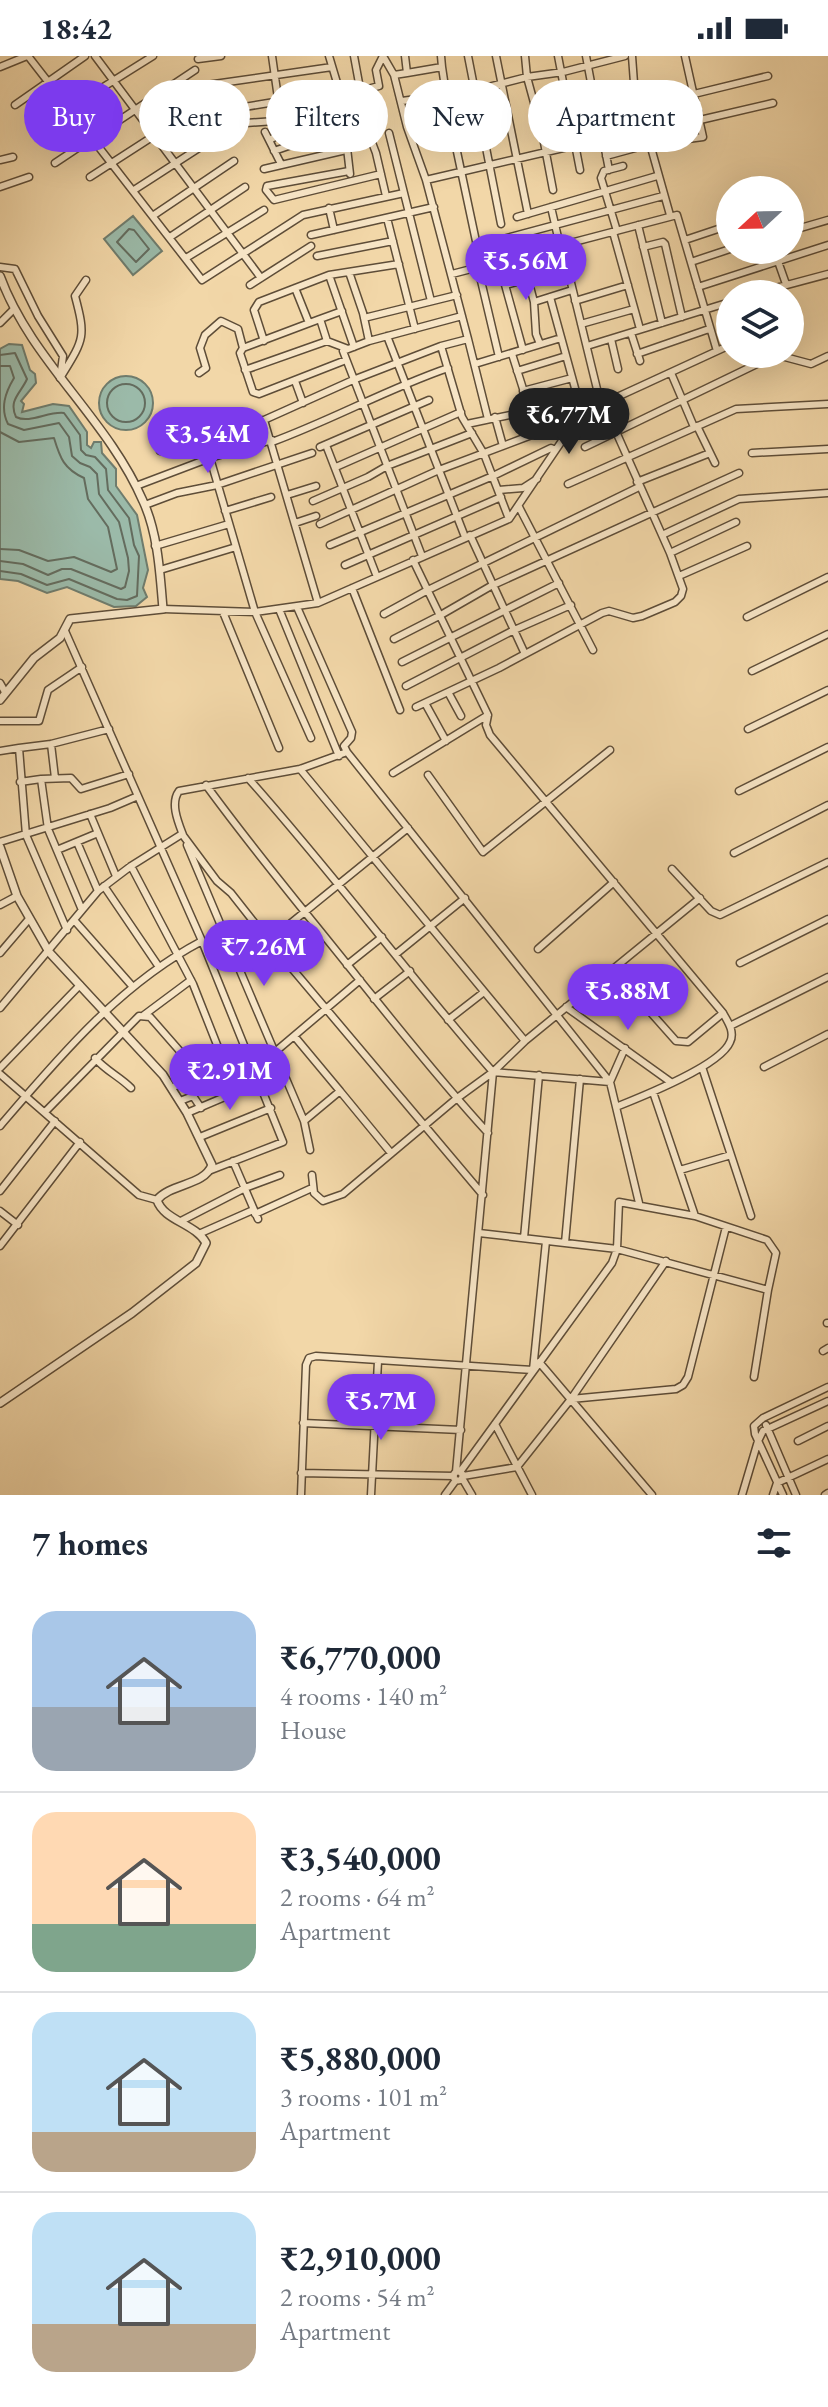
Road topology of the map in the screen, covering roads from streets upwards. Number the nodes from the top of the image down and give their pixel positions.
1 (27, 56) edge
2 (85, 56) edge
3 (95, 56) edge
4 (153, 56) edge
5 (221, 56) edge
6 (272, 56) edge
7 (329, 56) edge
8 (354, 56) edge
9 (383, 56) edge
10 (405, 56) edge
11 (441, 56) edge
12 (468, 56) edge
13 (496, 56) edge
14 (525, 56) edge
15 (558, 56) edge
16 (586, 56) edge
17 (625, 56) edge
18 (632, 56) edge
19 (685, 56) edge
20 (617, 57) edge
21 (198, 59) dead end
22 (588, 65) junction
23 (0, 67) edge
24 (332, 67) junction
25 (442, 67) junction
26 (195, 70) dead end
27 (561, 72) junction
28 (407, 73) junction
29 (275, 75) junction
30 (394, 75) junction
31 (768, 76) dead end
32 (527, 77) junction
33 (46, 80) edge
34 (51, 80) edge
35 (112, 80) edge
36 (115, 80) edge
37 (241, 80) edge
38 (276, 80) edge
39 (336, 80) edge
40 (359, 80) edge
41 (378, 80) edge
42 (443, 80) edge
43 (471, 80) edge
44 (500, 80) edge
45 (563, 80) edge
46 (591, 80) edge
47 (634, 80) edge
48 (691, 80) edge
49 (512, 81) edge
50 (528, 81) edge
51 (703, 92) edge
52 (123, 94) edge
53 (24, 99) edge
54 (402, 101) joint
55 (773, 103) dead end
56 (15, 105) dead end
57 (135, 109) junction
58 (139, 114) edge
59 (123, 117) edge
60 (703, 119) edge
61 (389, 133) dead end
62 (512, 139) edge
63 (139, 146) edge
64 (71, 152) edge
65 (103, 152) edge
66 (167, 152) edge
67 (193, 152) edge
68 (275, 152) edge
69 (337, 152) edge
70 (346, 152) edge
71 (374, 152) edge
72 (457, 152) edge
73 (485, 152) edge
74 (546, 152) joint
75 (576, 152) edge
76 (605, 152) edge
77 (617, 152) edge
78 (652, 152) edge
79 (606, 156) junction
80 (13, 157) dead end
81 (516, 159) junction
82 (0, 160) edge
83 (234, 161) dead end
84 (55, 163) dead end
85 (176, 163) junction
86 (112, 164) junction
87 (281, 164) junction
88 (488, 165) junction
89 (623, 166) dead end
90 (264, 169) dead end
91 (580, 170) dead end
92 (609, 170) junction
93 (349, 171) junction
94 (461, 172) junction
95 (381, 174) junction
96 (657, 176) junction
97 (29, 177) dead end
98 (90, 177) dead end
99 (426, 180) junction
100 (352, 181) junction
101 (0, 187) edge
102 (245, 187) dead end
103 (194, 188) junction
104 (134, 190) junction
105 (553, 190) dead end
106 (605, 191) junction
107 (404, 193) junction
108 (386, 196) junction
109 (663, 196) junction
110 (434, 207) junction
111 (551, 207) junction
112 (329, 208) junction
113 (211, 209) junction
114 (610, 209) junction
115 (264, 210) dead end
116 (409, 213) junction
117 (528, 214) junction
118 (154, 215) junction
119 (670, 215) junction
120 (517, 217) dead end
121 (387, 218) junction
122 (828, 220) edge
123 (501, 224) dead end
124 (554, 224) junction
125 (638, 225) junction
126 (804, 227) edge
127 (334, 230) junction
128 (716, 230) edge
129 (228, 231) junction
130 (615, 232) junction
131 (311, 235) dead end
132 (170, 237) junction
133 (685, 240) junction
134 (393, 241) junction
135 (828, 245) edge
136 (311, 246) dead end
137 (561, 246) junction
138 (643, 247) junction
139 (804, 252) edge
140 (244, 254) junction
141 (716, 254) edge
142 (317, 256) dead end
143 (186, 258) junction
144 (691, 262) junction
145 (499, 263) junction
146 (399, 264) junction
147 (766, 264) edge
148 (0, 267) edge
149 (478, 268) junction
150 (567, 268) junction
151 (349, 272) junction
152 (452, 274) junction
153 (828, 274) edge
154 (329, 275) junction
155 (0, 276) edge
156 (261, 278) junction
157 (528, 279) junction
158 (86, 280) dead end
159 (803, 280) edge
160 (250, 285) dead end
161 (506, 285) junction
162 (628, 285) junction
163 (698, 287) junction
164 (295, 288) junction
165 (572, 290) junction
166 (457, 295) junction
167 (550, 297) junction
168 (431, 301) junction
169 (575, 301) junction
170 (534, 302) junction
171 (410, 307) junction
172 (716, 307) edge
173 (634, 309) junction
174 (13, 310) junction
175 (342, 311) junction
176 (705, 311) junction
177 (462, 316) junction
178 (682, 317) junction
179 (364, 318) junction
180 (320, 319) junction
181 (0, 323) edge
182 (309, 323) junction
183 (662, 323) junction
184 (581, 324) junction
185 (415, 329) junction
186 (640, 329) junction
187 (709, 329) junction
188 (631, 333) junction
189 (387, 336) junction
190 (561, 338) junction
191 (468, 339) junction
192 (611, 339) junction
193 (264, 341) junction
194 (327, 341) junction
195 (369, 341) junction
196 (540, 344) junction
197 (441, 346) junction
198 (587, 346) junction
199 (243, 348) junction
200 (351, 348) junction
201 (716, 348) edge
202 (523, 350) junction
203 (716, 351) edge
204 (512, 354) junction
205 (566, 356) junction
206 (828, 356) edge
207 (499, 357) junction
208 (346, 360) junction
209 (398, 361) junction
210 (804, 362) edge
211 (475, 364) junction
212 (448, 368) junction
213 (741, 368) edge
214 (618, 369) dead end
215 (245, 370) junction
216 (517, 371) junction
217 (199, 373) dead end
218 (671, 373) junction
219 (60, 378) junction
220 (572, 378) junction
221 (353, 380) junction
222 (295, 381) junction
223 (406, 382) junction
224 (597, 389) junction
225 (523, 391) junction
226 (429, 400) dead end
227 (578, 400) junction
228 (682, 400) junction
229 (362, 402) junction
230 (303, 403) junction
231 (602, 404) junction
232 (828, 404) edge
233 (414, 407) junction
234 (581, 410) junction
235 (461, 412) junction
236 (529, 412) junction
237 (491, 418) junction
238 (264, 420) junction
239 (467, 424) junction
240 (372, 426) junction
241 (695, 427) junction
242 (423, 428) junction
243 (615, 431) junction
244 (472, 433) junction
245 (272, 441) junction
246 (379, 446) junction
247 (503, 446) junction
248 (585, 447) dead end
249 (431, 449) junction
250 (828, 449) edge
251 (555, 450) junction
252 (160, 451) dead end
253 (312, 453) dead end
254 (710, 453) junction
255 (752, 453) dead end
256 (484, 454) junction
257 (210, 458) junction
258 (627, 458) junction
259 (715, 463) dead end
260 (279, 465) junction
261 (387, 466) junction
262 (336, 467) junction
263 (439, 470) junction
264 (739, 473) dead end
265 (493, 476) junction
266 (539, 477) junction
267 (568, 484) dead end
268 (638, 484) junction
269 (217, 485) junction
270 (136, 486) junction
271 (316, 486) dead end
272 (344, 488) junction
273 (396, 490) junction
274 (828, 493) edge
275 (448, 494) junction
276 (500, 494) junction
277 (287, 495) junction
278 (271, 497) dead end
279 (313, 501) dead end
280 (145, 505) junction
281 (519, 507) junction
282 (352, 510) junction
283 (225, 511) junction
284 (651, 511) junction
285 (405, 513) junction
286 (316, 516) dead end
287 (457, 516) junction
288 (509, 519) junction
289 (736, 522) dead end
290 (295, 523) junction
291 (229, 524) junction
292 (320, 524) dead end
293 (361, 532) junction
294 (414, 535) junction
295 (662, 535) junction
296 (467, 536) junction
297 (535, 536) junction
298 (330, 545) dead end
299 (155, 546) junction
300 (747, 546) dead end
301 (236, 547) junction
302 (670, 553) junction
303 (369, 554) junction
304 (422, 556) junction
305 (413, 560) junction
306 (548, 560) junction
307 (481, 564) junction
308 (345, 565) dead end
309 (160, 570) junction
310 (679, 576) junction
311 (377, 577) junction
312 (828, 577) edge
313 (559, 583) junction
314 (491, 586) junction
315 (352, 588) junction
316 (426, 591) junction
317 (318, 603) junction
318 (571, 605) junction
319 (297, 607) junction
320 (163, 609) junction
321 (279, 609) junction
322 (503, 610) junction
323 (223, 612) junction
324 (255, 612) junction
325 (384, 614) dead end
326 (439, 616) junction
327 (747, 617) dead end
328 (580, 624) junction
329 (65, 631) junction
330 (512, 631) junction
331 (828, 634) edge
332 (450, 638) junction
333 (394, 639) dead end
334 (593, 650) dead end
335 (525, 654) junction
336 (461, 659) junction
337 (402, 662) dead end
338 (82, 667) junction
339 (752, 671) dead end
340 (471, 680) junction
341 (0, 683) edge
342 (406, 686) dead end
343 (828, 690) edge
344 (448, 692) junction
345 (2, 696) edge
346 (425, 703) junction
347 (416, 707) dead end
348 (400, 710) dead end
349 (488, 715) junction
350 (461, 716) dead end
351 (0, 721) edge
352 (109, 729) junction
353 (748, 729) dead end
354 (311, 738) dead end
355 (446, 741) junction
356 (51, 744) junction
357 (828, 747) edge
358 (19, 748) junction
359 (279, 748) dead end
360 (610, 750) dead end
361 (0, 751) edge
362 (347, 752) junction
363 (339, 756) junction
364 (300, 769) junction
365 (393, 773) dead end
366 (129, 774) junction
367 (428, 775) dead end
368 (55, 778) junction
369 (248, 778) junction
370 (41, 779) junction
371 (20, 782) junction
372 (206, 785) junction
373 (739, 791) dead end
374 (138, 796) junction
375 (546, 802) junction
376 (828, 805) edge
377 (90, 814) junction
378 (408, 828) junction
379 (48, 829) junction
380 (98, 833) junction
381 (182, 834) junction
382 (26, 835) junction
383 (77, 842) junction
384 (0, 844) edge
385 (160, 847) junction
386 (57, 850) junction
387 (734, 853) dead end
388 (373, 856) junction
389 (828, 862) edge
390 (131, 866) junction
391 (672, 869) dead end
392 (116, 876) junction
393 (614, 882) junction
394 (338, 884) junction
395 (104, 886) junction
396 (98, 891) junction
397 (17, 896) junction
398 (465, 898) junction
399 (700, 898) junction
400 (0, 905) edge
401 (82, 910) junction
402 (303, 911) junction
403 (29, 919) junction
404 (828, 919) edge
405 (74, 920) junction
406 (430, 926) junction
407 (67, 930) junction
408 (657, 935) junction
409 (382, 937) junction
410 (268, 940) junction
411 (202, 941) junction
412 (538, 949) dead end
413 (49, 952) junction
414 (0, 953) edge
415 (178, 954) junction
416 (396, 954) junction
417 (740, 963) dead end
418 (347, 965) junction
419 (238, 966) junction
420 (159, 967) junction
421 (613, 970) junction
422 (410, 971) junction
423 (828, 977) edge
424 (191, 980) junction
425 (360, 980) junction
426 (80, 985) junction
427 (133, 987) junction
428 (484, 992) junction
429 (374, 999) junction
430 (566, 1007) junction
431 (0, 1008) edge
432 (327, 1011) junction
433 (104, 1013) junction
434 (723, 1013) junction
435 (144, 1015) junction
436 (557, 1016) junction
437 (448, 1020) junction
438 (730, 1026) junction
439 (122, 1032) junction
440 (828, 1034) edge
441 (295, 1037) junction
442 (525, 1041) junction
443 (625, 1048) junction
444 (247, 1049) junction
445 (275, 1052) junction
446 (95, 1058) junction
447 (223, 1060) junction
448 (702, 1067) junction
449 (764, 1067) dead end
450 (0, 1071) edge
451 (493, 1072) junction
452 (199, 1073) junction
453 (539, 1075) junction
454 (580, 1079) junction
455 (260, 1082) junction
456 (610, 1082) junction
457 (672, 1083) junction
458 (131, 1088) dead end
459 (172, 1088) junction
460 (340, 1091) junction
461 (653, 1092) junction
462 (27, 1095) junction
463 (456, 1099) junction
464 (180, 1101) junction
465 (616, 1107) junction
466 (201, 1108) junction
467 (271, 1108) junction
468 (45, 1112) junction
469 (187, 1113) junction
470 (55, 1121) junction
471 (304, 1121) junction
472 (0, 1126) edge
473 (423, 1126) junction
474 (488, 1133) junction
475 (200, 1137) junction
476 (80, 1142) junction
477 (310, 1150) dead end
478 (391, 1153) junction
479 (731, 1155) junction
480 (233, 1161) junction
481 (211, 1170) junction
482 (680, 1170) junction
483 (280, 1175) dead end
484 (312, 1175) dead end
485 (245, 1188) junction
486 (312, 1188) junction
487 (0, 1191) edge
488 (483, 1195) junction
489 (157, 1200) junction
490 (639, 1203) junction
491 (0, 1211) edge
492 (255, 1214) junction
493 (695, 1216) junction
494 (751, 1216) dead end
495 (181, 1221) junction
496 (18, 1225) junction
497 (726, 1227) junction
498 (201, 1233) junction
499 (479, 1233) junction
500 (524, 1238) junction
501 (546, 1241) junction
502 (565, 1243) junction
503 (0, 1246) edge
504 (617, 1249) junction
505 (666, 1261) junction
506 (713, 1274) junction
507 (768, 1290) junction
508 (378, 1361) junction
509 (539, 1362) junction
510 (467, 1365) junction
511 (533, 1370) junction
512 (754, 1377) dead end
513 (828, 1387) edge
514 (571, 1399) junction
515 (828, 1401) edge
516 (0, 1403) edge
517 (763, 1418) junction
518 (303, 1423) junction
519 (495, 1423) junction
520 (375, 1426) junction
521 (828, 1426) edge
522 (767, 1428) junction
523 (461, 1430) junction
524 (758, 1441) junction
525 (798, 1441) dead end
526 (828, 1459) edge
527 (517, 1467) junction
528 (301, 1473) junction
529 (372, 1476) junction
530 (458, 1476) junction
531 (789, 1477) junction
532 (777, 1483) junction
533 (301, 1495) edge
534 (371, 1495) edge
535 (445, 1495) edge
536 (472, 1495) edge
537 (532, 1495) edge
538 (652, 1495) edge
539 (742, 1495) edge
540 (773, 1495) edge
541 (783, 1495) edge
542 (796, 1495) edge

1 - 23 street
1 - 33 street
2 - 34 street
3 - 35 street
4 - 36 street
5 - 21 street
6 - 29 street
7 - 24 street
8 - 40 street
9 - 30 street
9 - 41 street
10 - 28 street
11 - 25 street
12 - 43 street
13 - 44 street
14 - 32 street
15 - 27 street
16 - 22 street
17 - 20 street
18 - 47 street
19 - 48 street
20 - 22 street
22 - 27 street
22 - 46 street
24 - 29 street
24 - 39 street
25 - 28 street
25 - 42 street
26 - 57 street
27 - 32 street
27 - 45 street
28 - 30 street
29 - 37 street
29 - 38 street
30 - 54 street
31 - 51 street
32 - 49 street
32 - 50 street
52 - 57 street
53 - 56 street
54 - 99 street
55 - 60 street
57 - 58 street
57 - 59 street
61 - 107 street
62 - 81 street
63 - 86 street
64 - 84 street
65 - 86 street
66 - 85 street
67 - 85 street
68 - 87 street
69 - 87 street
70 - 93 street
71 - 95 street
72 - 94 street
73 - 88 street
74 - 81 street
74 - 105 street
75 - 91 street
76 - 79 street
77 - 79 street
78 - 96 street
79 - 92 street
80 - 82 street
81 - 88 street
81 - 117 street
83 - 103 street
85 - 103 street
85 - 104 street
86 - 98 street
86 - 104 street
87 - 90 street
88 - 94 street
88 - 123 street
89 - 92 street
92 - 106 street
93 - 100 street
93 - 100 street
94 - 99 street
94 - 124 street
95 - 100 street
95 - 108 street
96 - 106 street
96 - 109 street
97 - 101 street
99 - 110 street
102 - 113 street
103 - 113 street
103 - 118 street
104 - 118 street
106 - 111 street
106 - 114 street
107 - 108 street
107 - 116 street
108 - 112 street
109 - 114 street
109 - 119 street
110 - 116 street
110 - 152 street
111 - 117 street
111 - 124 street
112 - 127 street
112 - 140 street
113 - 129 street
113 - 132 street
114 - 124 street
114 - 130 street
115 - 129 street
116 - 121 street
116 - 168 street
117 - 120 street
118 - 132 street
119 - 125 street
119 - 133 street
121 - 127 street
121 - 134 street
122 - 126 street
124 - 137 street
125 - 130 street
125 - 138 street
127 - 131 street
128 - 133 street
129 - 140 street
129 - 143 street
130 - 137 street
130 - 162 street
132 - 143 street
133 - 144 street
134 - 142 street
134 - 146 street
135 - 139 street
136 - 156 street
137 - 145 street
137 - 150 street
138 - 178 street
138 - 183 street
140 - 143 street
140 - 156 street
141 - 144 street
144 - 163 street
145 - 149 street
145 - 161 street
146 - 151 street
146 - 171 street
147 - 163 street
148 - 219 street
149 - 152 street
149 - 207 street
150 - 157 street
150 - 165 street
151 - 154 street
151 - 179 street
152 - 166 street
153 - 159 street
154 - 164 street
154 - 175 street
155 - 174 street
156 - 160 street
157 - 161 street
157 - 170 street
158 - 219 street
161 - 202 street
162 - 169 street
162 - 173 street
163 - 176 street
164 - 182 street
164 - 193 street
165 - 167 street
165 - 169 street
166 - 168 street
166 - 177 street
167 - 170 street
167 - 190 street
168 - 171 street
169 - 184 street
170 - 196 street
171 - 179 street
171 - 185 street
172 - 176 street
173 - 184 street
173 - 186 street
174 - 181 street
174 - 219 street
175 - 180 street
175 - 200 street
176 - 178 street
176 - 187 street
177 - 185 street
177 - 191 street
178 - 183 street
179 - 195 street
180 - 182 street
180 - 194 street
182 - 193 street
183 - 186 street
184 - 198 street
185 - 189 street
186 - 188 street
187 - 188 street
187 - 201 street
188 - 192 street
189 - 195 street
189 - 209 street
190 - 196 street
190 - 205 street
191 - 197 street
191 - 211 street
192 - 198 street
192 - 214 street
193 - 199 street
194 - 200 street
194 - 215 street
195 - 200 street
196 - 202 street
197 - 209 street
197 - 212 street
198 - 224 street
199 - 215 street
199 - 217 street
200 - 208 street
202 - 204 street
203 - 218 street
204 - 207 street
204 - 216 street
205 - 216 street
205 - 220 street
206 - 210 street
207 - 211 street
208 - 221 street
208 - 222 street
209 - 221 street
209 - 223 street
211 - 237 street
212 - 223 street
212 - 235 street
213 - 228 street
215 - 222 street
216 - 225 street
218 - 228 street
218 - 231 street
219 - 270 street
220 - 225 street
220 - 227 street
221 - 229 street
221 - 230 street
222 - 230 street
223 - 229 street
223 - 233 street
224 - 231 street
224 - 234 street
225 - 236 street
226 - 233 street
227 - 234 street
227 - 236 street
228 - 241 street
228 - 243 street
229 - 240 street
229 - 245 street
230 - 238 street
231 - 243 street
232 - 241 street
233 - 240 street
233 - 242 street
234 - 251 street
235 - 239 street
235 - 242 street
236 - 237 street
236 - 247 street
237 - 239 street
237 - 247 street
238 - 245 street
238 - 252 street
239 - 244 street
240 - 246 street
240 - 262 street
241 - 254 street
241 - 258 street
242 - 246 street
242 - 249 street
243 - 248 street
243 - 258 street
244 - 249 street
244 - 256 street
245 - 257 street
245 - 260 street
246 - 261 street
246 - 262 street
247 - 256 street
249 - 261 street
249 - 263 street
250 - 255 street
251 - 265 street
251 - 266 street
253 - 260 street
254 - 259 street
254 - 268 street
256 - 263 street
256 - 265 street
257 - 269 street
257 - 270 street
258 - 267 street
258 - 268 street
260 - 269 street
260 - 277 street
261 - 272 street
261 - 273 street
262 - 272 street
263 - 273 street
263 - 275 street
264 - 284 street
265 - 275 street
265 - 276 street
266 - 276 street
266 - 281 street
268 - 284 street
268 - 297 street
269 - 280 street
269 - 283 street
270 - 280 street
271 - 277 street
272 - 279 street
272 - 282 street
273 - 282 street
273 - 285 street
274 - 295 street
275 - 285 street
275 - 287 street
276 - 287 street
276 - 288 street
277 - 290 street
278 - 283 street
280 - 299 street
281 - 288 street
281 - 297 street
282 - 292 street
282 - 293 street
283 - 291 street
284 - 295 street
284 - 306 street
285 - 293 street
285 - 294 street
286 - 290 street
287 - 294 street
287 - 296 street
288 - 296 street
289 - 302 street
290 - 317 street
291 - 299 street
291 - 301 street
293 - 298 street
293 - 303 street
294 - 303 street
294 - 304 street
295 - 302 street
296 - 304 street
296 - 307 street
297 - 306 street
297 - 307 street
299 - 309 street
300 - 310 street
301 - 309 street
301 - 324 street
302 - 310 street
303 - 308 street
303 - 311 street
304 - 305 street
305 - 311 street
305 - 316 street
306 - 313 street
306 - 314 street
307 - 314 street
307 - 316 street
309 - 320 street
310 - 328 street
311 - 315 street
312 - 327 street
313 - 318 street
313 - 322 street
314 - 322 street
314 - 326 street
315 - 317 street
315 - 348 street
316 - 325 street
316 - 326 street
317 - 319 street
318 - 328 street
318 - 330 street
319 - 321 street
319 - 362 street
320 - 323 street
320 - 329 street
321 - 324 street
321 - 363 street
322 - 330 street
322 - 332 street
323 - 324 street
323 - 359 street
324 - 354 street
326 - 332 street
326 - 333 street
328 - 334 street
328 - 335 street
329 - 338 street
329 - 345 street
330 - 335 street
330 - 336 street
331 - 339 street
332 - 336 street
332 - 337 street
335 - 340 street
336 - 340 street
336 - 342 street
338 - 351 street
338 - 352 street
340 - 344 street
340 - 349 street
341 - 345 street
343 - 353 street
344 - 346 street
344 - 350 street
346 - 347 street
346 - 355 street
349 - 355 street
349 - 375 street
352 - 356 street
352 - 366 street
355 - 365 street
356 - 358 street
356 - 368 street
357 - 373 street
358 - 361 street
358 - 371 street
360 - 375 street
362 - 363 street
362 - 378 street
363 - 364 street
364 - 369 street
364 - 388 street
366 - 368 street
366 - 374 street
367 - 375 street
368 - 370 street
369 - 372 street
369 - 394 street
370 - 371 street
370 - 379 street
371 - 382 street
372 - 381 street
372 - 402 street
374 - 377 street
374 - 385 street
375 - 393 street
376 - 387 street
377 - 379 street
377 - 380 street
378 - 388 street
378 - 398 street
379 - 382 street
379 - 386 street
380 - 383 street
380 - 392 street
381 - 385 street
381 - 410 street
381 - 419 street
382 - 384 street
382 - 407 street
383 - 386 street
383 - 396 street
384 - 397 street
385 - 390 street
385 - 411 street
386 - 401 street
388 - 394 street
388 - 406 street
389 - 399 street
390 - 392 street
390 - 415 street
391 - 399 street
392 - 395 street
393 - 408 street
393 - 412 street
394 - 402 street
394 - 409 street
395 - 396 street
395 - 420 street
396 - 401 street
397 - 400 street
397 - 403 street
398 - 406 street
398 - 436 street
399 - 408 street
401 - 405 street
402 - 410 street
402 - 418 street
403 - 413 street
403 - 414 street
404 - 417 street
405 - 407 street
405 - 427 street
406 - 416 street
406 - 428 street
407 - 413 street
408 - 421 street
408 - 434 street
409 - 416 street
409 - 418 street
410 - 419 street
410 - 432 street
411 - 415 street
411 - 444 street
413 - 426 street
413 - 431 street
415 - 420 street
415 - 424 street
416 - 422 street
418 - 425 street
419 - 445 street
420 - 427 street
421 - 430 street
421 - 434 street
422 - 429 street
422 - 437 street
423 - 438 street
424 - 435 street
424 - 447 street
425 - 429 street
425 - 432 street
426 - 433 street
426 - 450 street
427 - 433 street
428 - 437 street
428 - 442 street
429 - 463 street
430 - 436 street
430 - 443 street
432 - 441 street
432 - 473 street
433 - 439 street
433 - 462 street
434 - 438 street
435 - 439 street
435 - 452 street
436 - 442 street
436 - 456 street
437 - 451 street
438 - 448 street
439 - 446 street
439 - 459 street
440 - 449 street
441 - 445 street
441 - 460 street
442 - 451 street
443 - 456 street
443 - 457 street
444 - 447 street
444 - 455 street
445 - 471 street
446 - 458 street
446 - 468 street
447 - 452 street
448 - 457 street
448 - 479 street
450 - 462 street
451 - 453 street
451 - 463 street
451 - 474 street
452 - 459 street
453 - 454 street
453 - 500 street
454 - 456 street
454 - 502 street
455 - 466 street
455 - 467 street
456 - 465 street
457 - 461 street
459 - 464 street
460 - 471 street
460 - 478 street
461 - 465 street
461 - 482 street
462 - 468 street
462 - 472 street
463 - 473 street
463 - 474 street
464 - 466 street
464 - 469 street
465 - 490 street
466 - 469 street
467 - 475 street
467 - 480 street
468 - 470 street
469 - 475 street
470 - 476 street
470 - 487 street
471 - 477 street
473 - 478 street
473 - 488 street
474 - 488 street
475 - 481 street
476 - 489 street
476 - 496 street
478 - 486 street
479 - 482 street
479 - 494 street
480 - 481 street
480 - 485 street
481 - 489 street
482 - 493 street
483 - 485 street
484 - 486 street
485 - 492 street
485 - 495 street
486 - 492 street
488 - 499 street
489 - 495 street
490 - 493 street
490 - 504 street
491 - 496 street
492 - 498 street
493 - 497 street
495 - 498 street
496 - 503 street
497 - 506 street
497 - 507 street
498 - 516 street
499 - 500 street
499 - 510 street
500 - 501 street
501 - 502 street
501 - 511 street
502 - 504 street
504 - 505 street
504 - 509 street
505 - 506 street
505 - 514 street
506 - 507 street
506 - 514 street
507 - 512 street
508 - 510 street
508 - 518 street
508 - 520 street
509 - 511 street
509 - 514 street
510 - 511 street
510 - 523 street
511 - 519 street
513 - 517 street
514 - 527 street
514 - 538 street
515 - 522 street
517 - 522 street
517 - 524 street
518 - 520 street
518 - 528 street
519 - 527 street
519 - 530 street
520 - 523 street
520 - 529 street
521 - 525 street
522 - 524 street
522 - 531 street
523 - 530 street
524 - 532 street
524 - 539 street
526 - 531 street
527 - 530 street
527 - 537 street
528 - 529 street
528 - 533 street
529 - 530 street
529 - 534 street
530 - 535 street
530 - 536 street
531 - 532 street
531 - 542 street
532 - 540 street
532 - 541 street

